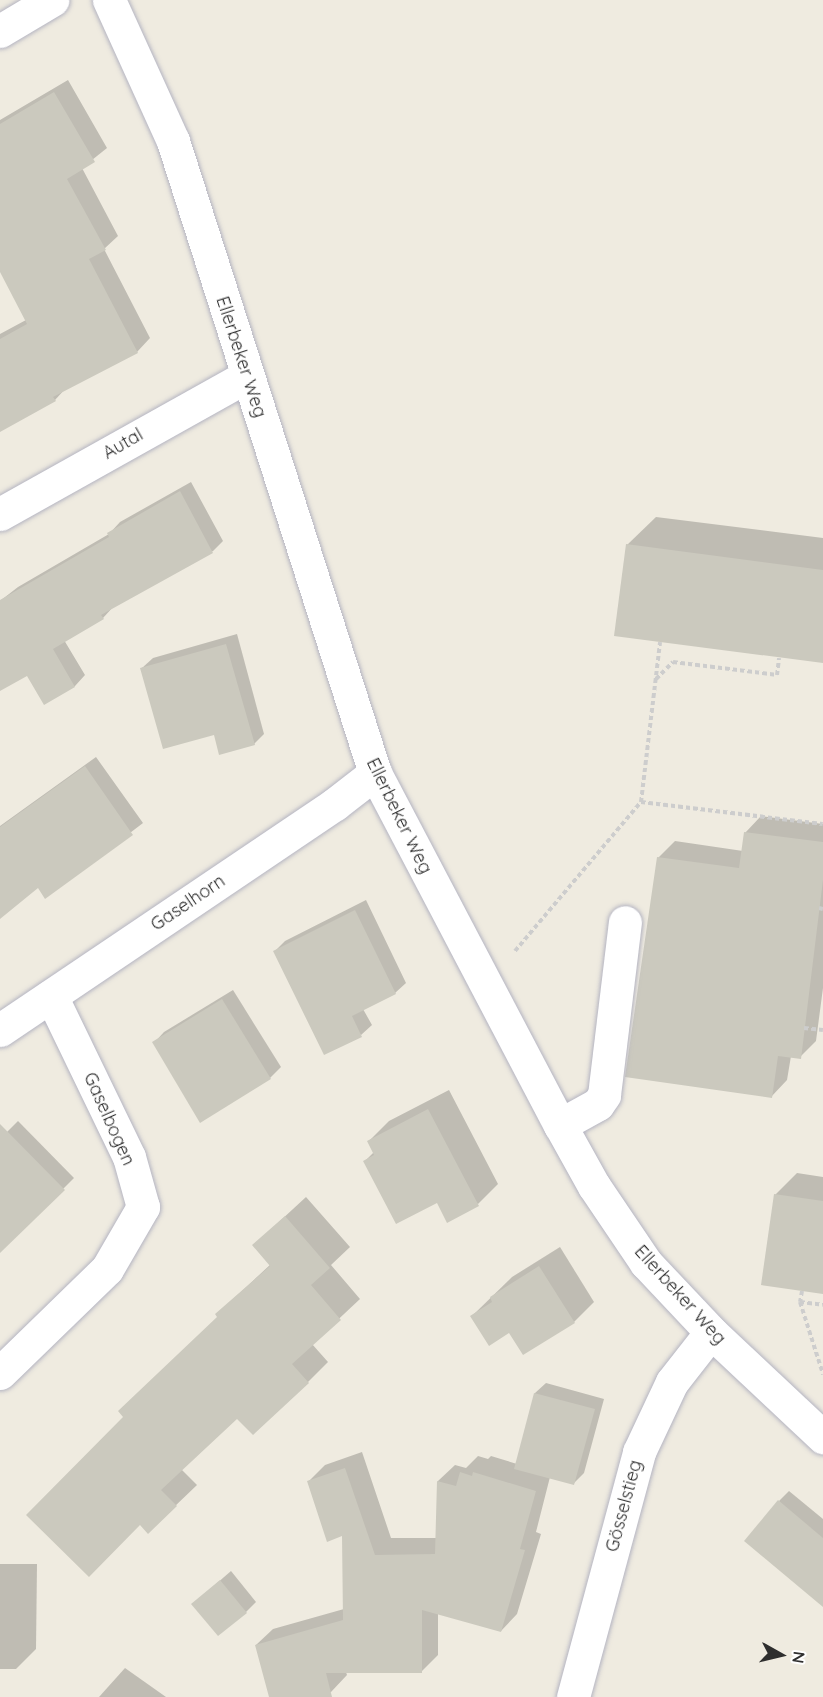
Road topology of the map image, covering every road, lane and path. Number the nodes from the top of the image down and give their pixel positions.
1 (52, 0) edge
2 (109, 0) edge
3 (0, 32) edge
4 (247, 375) junction
5 (0, 514) edge
6 (660, 642) dead end
7 (779, 658) dead end
8 (655, 680) junction
9 (375, 773) junction
10 (641, 802) junction
11 (823, 825) edge
12 (625, 922) dead end
13 (512, 954) dead end
14 (51, 996) junction
15 (804, 1028) dead end
16 (0, 1030) edge
17 (823, 1030) edge
18 (560, 1125) junction
19 (802, 1291) dead end
20 (800, 1302) junction
21 (823, 1305) edge
22 (711, 1332) junction
23 (0, 1373) edge
24 (823, 1374) edge
25 (823, 1437) edge
26 (573, 1697) edge

1 - 3 street
2 - 4 street, Ellerbeker Weg
4 - 5 street, Autal
4 - 9 street, Ellerbeker Weg
6 - 8 path
7 - 8 path
8 - 10 path
9 - 14 street, Gaselhorn
9 - 18 street, Ellerbeker Weg
10 - 11 path
10 - 13 path
12 - 18 street
14 - 16 street, Gaselhorn
14 - 23 street, Gaselbogen
15 - 17 path
18 - 22 street, Ellerbeker Weg
19 - 20 path
20 - 21 path
20 - 24 path
22 - 25 street, Ellerbeker Weg
22 - 26 street, Gösselstieg

